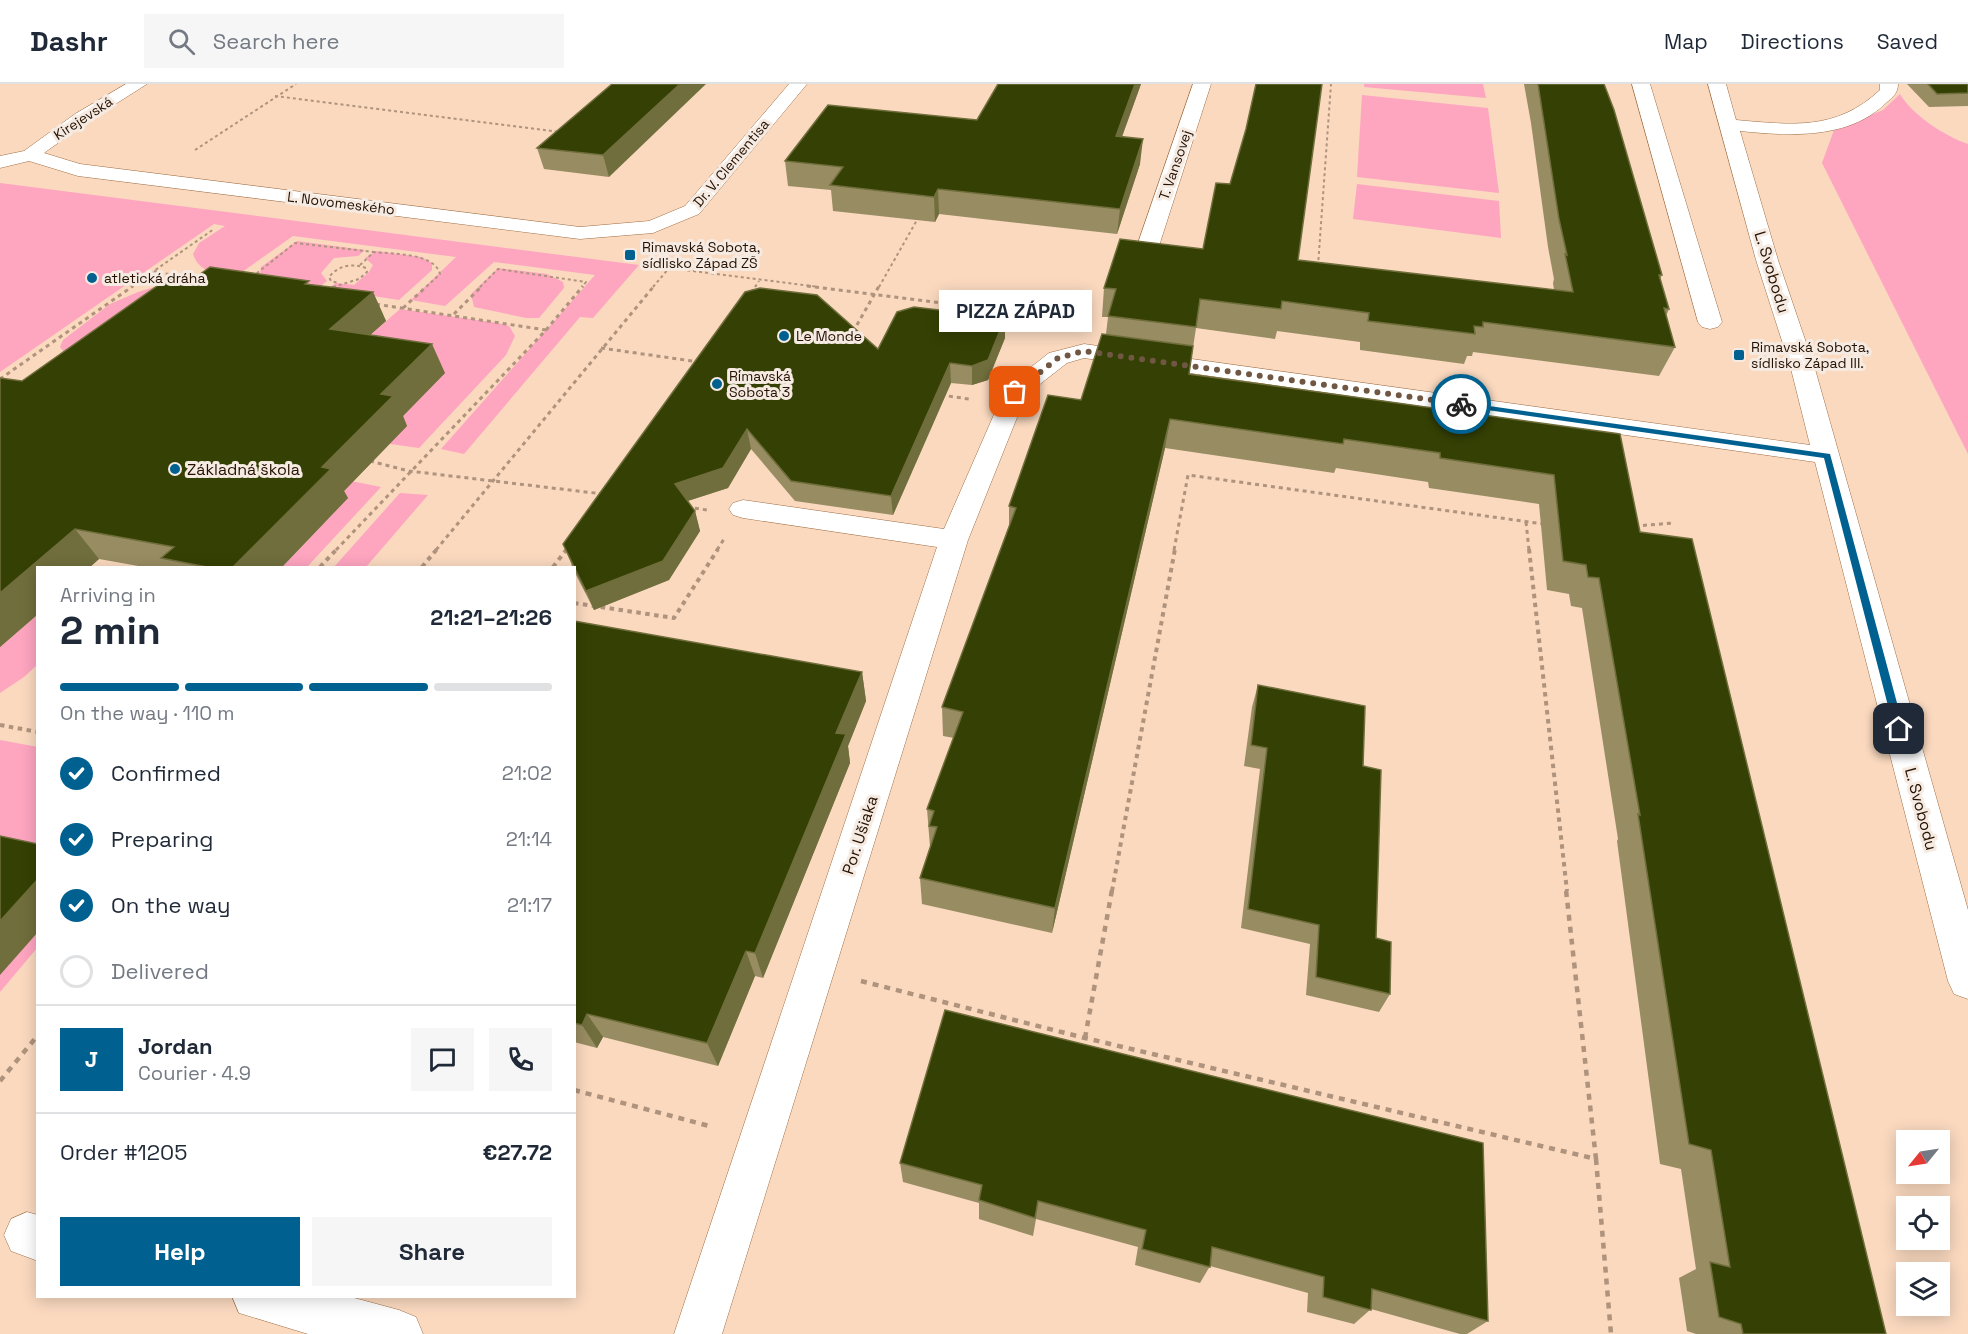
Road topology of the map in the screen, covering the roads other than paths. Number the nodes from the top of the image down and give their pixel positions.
1 (138, 84) edge
2 (798, 84) edge
3 (1202, 84) edge
4 (1641, 84) edge
5 (1717, 84) edge
6 (1889, 84) edge
7 (1730, 125) junction
8 (30, 155) junction
9 (0, 162) edge
10 (653, 227) joint
11 (1148, 246) edge
12 (1710, 322) dead end
13 (1827, 456) junction
14 (741, 512) road end
15 (954, 540) junction
16 (1968, 981) edge
17 (264, 1298) edge
18 (399, 1334) edge
19 (698, 1334) edge

1 - 8 street, Kirejevská
2 - 10 street, Dr. V. Clementisa
3 - 11 street, T. Vansovej
4 - 12 street
5 - 7 street, L. Svobodu
6 - 7 street
7 - 13 street, L. Svobodu
8 - 9 street
8 - 10 street, L. Novomeského
13 - 15 street, Por. Ušiaka
13 - 16 street, L. Svobodu
14 - 15 street
15 - 19 street, Por. Ušiaka
17 - 18 street

